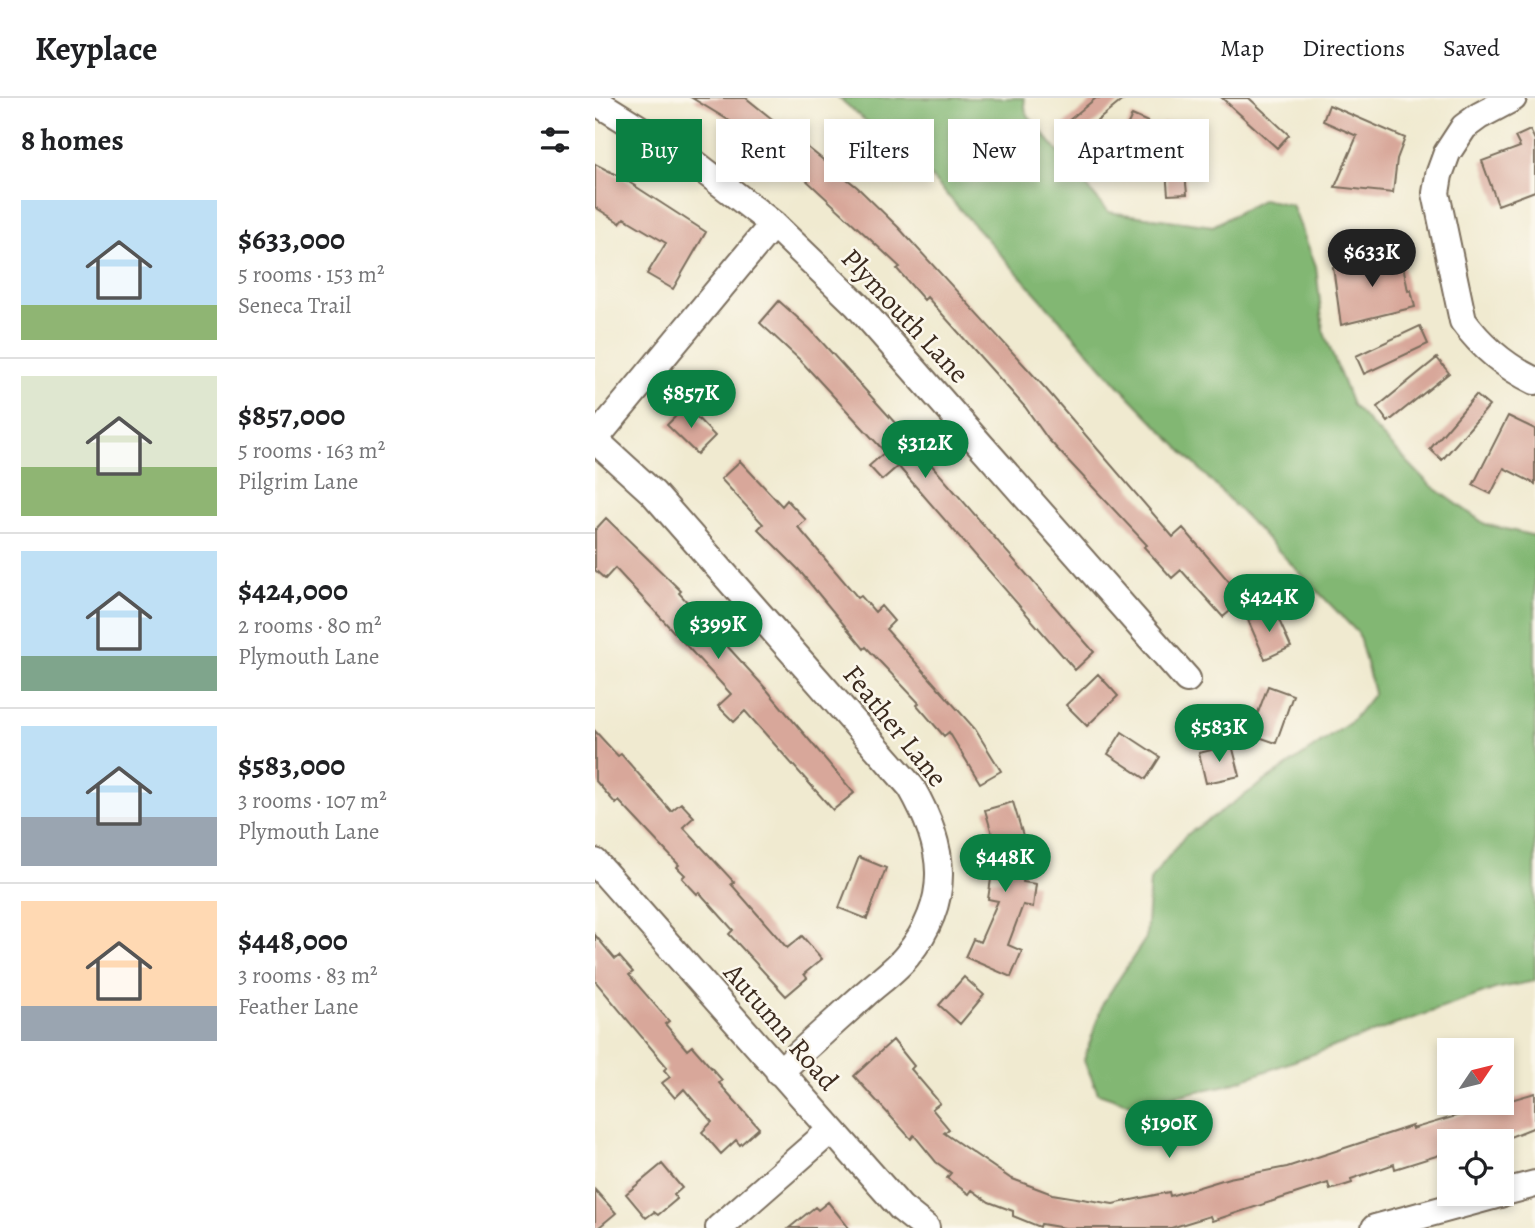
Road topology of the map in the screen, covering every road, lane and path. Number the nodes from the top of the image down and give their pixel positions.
1 (1513, 98) edge
2 (595, 102) edge
3 (773, 224) junction
4 (1535, 381) edge
5 (595, 439) edge
6 (1187, 679) dead end
7 (595, 862) edge
8 (779, 1072) junction
9 (831, 1130) junction
10 (1535, 1184) edge
11 (1514, 1190) edge
12 (1454, 1206) edge
13 (719, 1228) edge
14 (926, 1228) edge
15 (1375, 1228) edge

1 - 4 street
2 - 3 street, Plymouth Lane
3 - 5 street
3 - 6 street, Plymouth Lane
5 - 8 street, Feather Lane
7 - 8 street, Autumn Road
8 - 9 street, Autumn Road
9 - 13 street
9 - 14 street, Autumn Road
10 - 11 street
12 - 15 street

